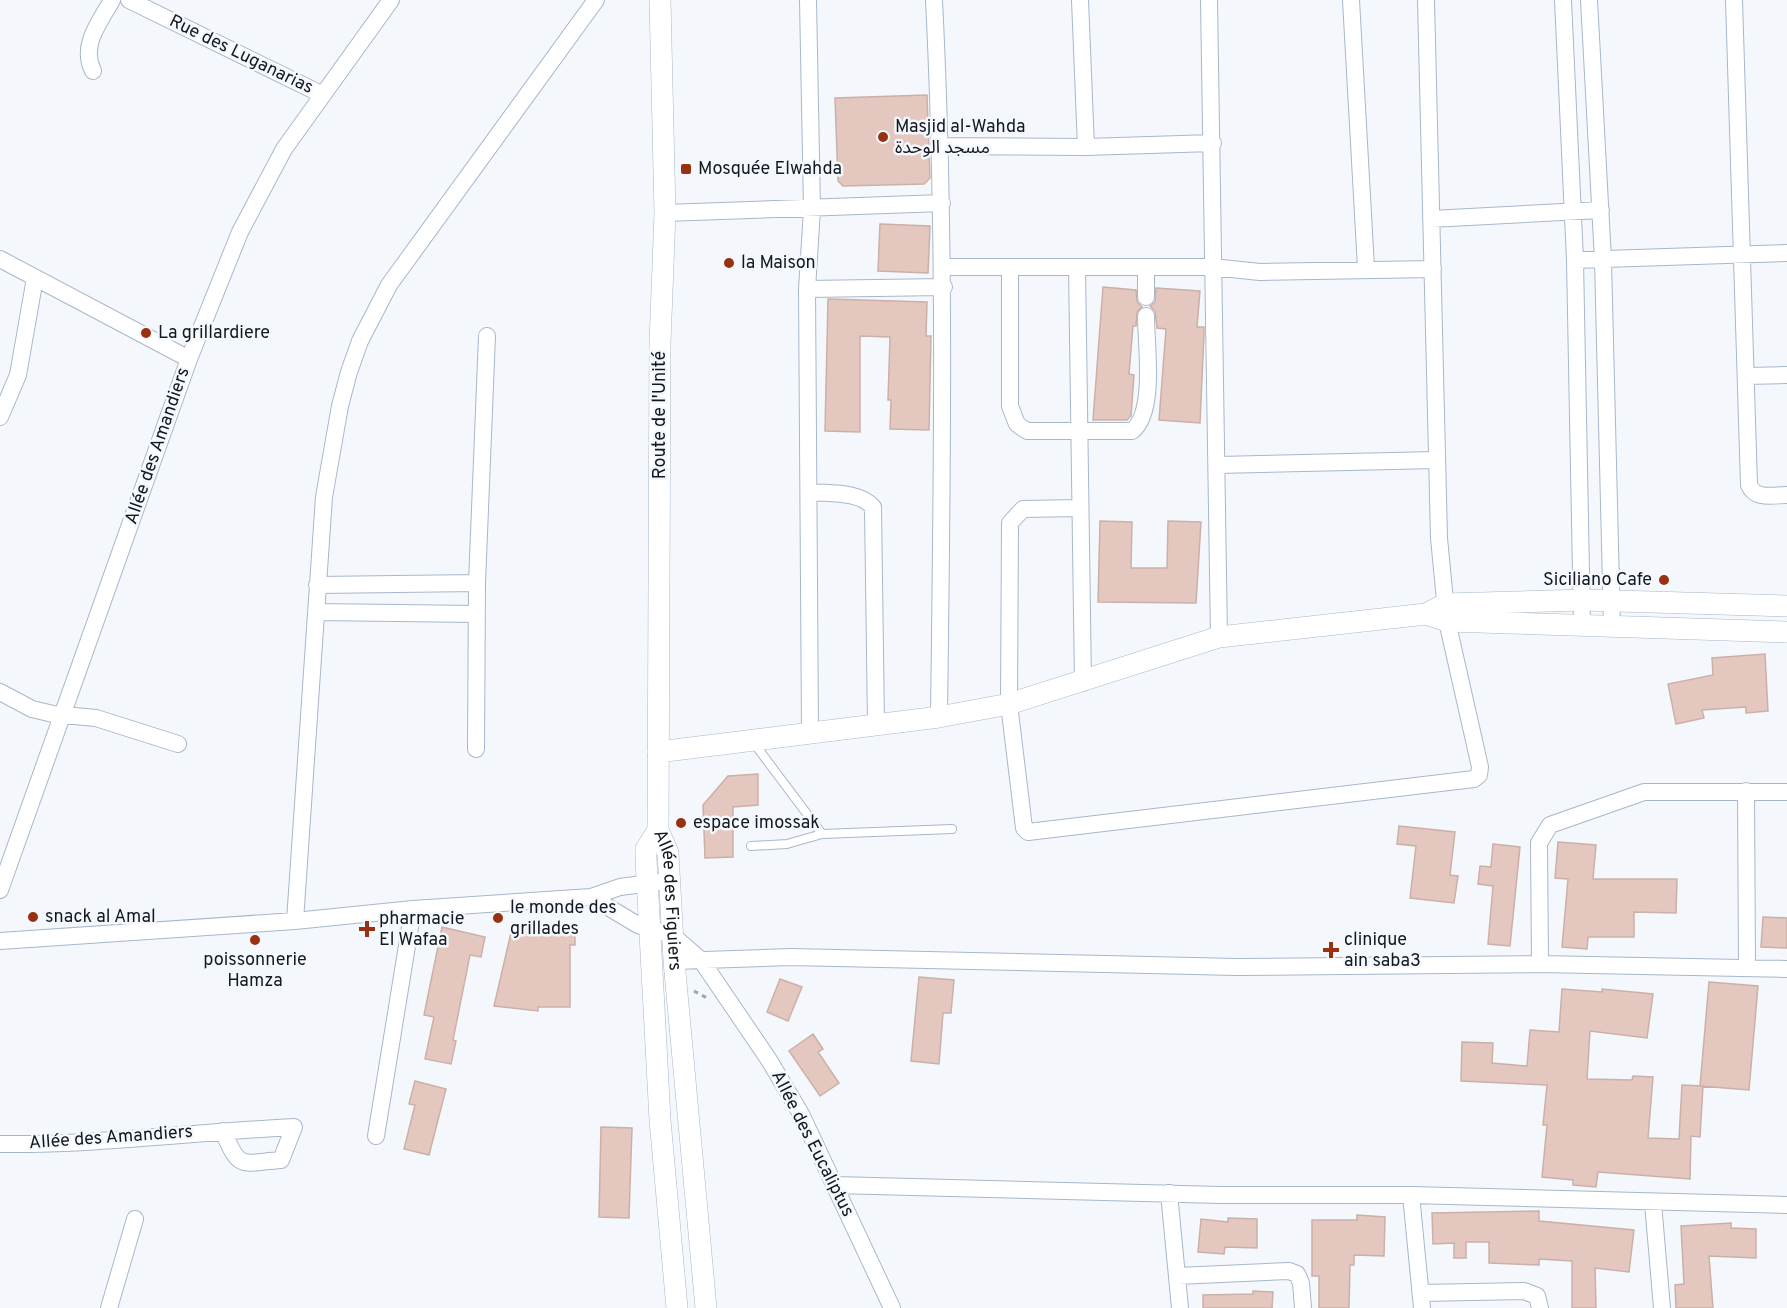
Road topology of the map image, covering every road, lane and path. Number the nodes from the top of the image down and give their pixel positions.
1 (112, 0) edge
2 (129, 0) edge
3 (391, 0) edge
4 (596, 0) edge
5 (660, 0) edge
6 (808, 0) edge
7 (934, 0) edge
8 (1080, 0) edge
9 (1209, 0) edge
10 (1351, 0) edge
11 (1426, 0) edge
12 (1563, 0) edge
13 (1588, 0) edge
14 (1734, 0) edge
15 (93, 71) dead end
16 (321, 94) junction
17 (1213, 143) junction
18 (942, 146) junction
19 (1086, 147) junction
20 (942, 203) junction
21 (813, 209) junction
22 (1600, 210) junction
23 (1573, 212) junction
24 (665, 213) junction
25 (1431, 219) junction
26 (1787, 253) edge
27 (1742, 256) junction
28 (0, 259) edge
29 (1575, 260) junction
30 (1603, 260) junction
31 (944, 267) junction
32 (1010, 267) junction
33 (1077, 267) junction
34 (1146, 267) junction
35 (1212, 267) junction
36 (1366, 268) junction
37 (1433, 269) junction
38 (35, 278) junction
39 (944, 287) junction
40 (807, 289) junction
41 (1146, 297) dead end
42 (1146, 316) dead end
43 (487, 336) dead end
44 (189, 359) junction
45 (1787, 375) edge
46 (1746, 376) junction
47 (0, 417) edge
48 (1079, 431) junction
49 (1437, 460) junction
50 (1218, 465) junction
51 (810, 492) junction
52 (1787, 495) edge
53 (1080, 508) junction
54 (477, 583) junction
55 (317, 585) junction
56 (1583, 600) junction
57 (1612, 600) junction
58 (1787, 606) edge
59 (316, 612) junction
60 (1446, 613) junction
61 (476, 614) junction
62 (1581, 625) junction
63 (1612, 626) junction
64 (1787, 632) edge
65 (1219, 637) junction
66 (1083, 683) junction
67 (0, 692) edge
68 (1009, 705) junction
69 (64, 714) junction
70 (939, 717) junction
71 (876, 723) junction
72 (810, 731) junction
73 (751, 739) junction
74 (178, 744) dead end
75 (476, 749) dead end
76 (658, 752) junction
77 (1746, 791) junction
78 (1787, 792) edge
79 (952, 829) dead end
80 (658, 830) junction
81 (822, 834) junction
82 (751, 846) dead end
83 (669, 882) junction
84 (647, 883) junction
85 (0, 890) edge
86 (591, 897) junction
87 (413, 909) junction
88 (295, 921) junction
89 (651, 930) junction
90 (672, 934) junction
91 (0, 941) edge
92 (701, 960) junction
93 (674, 961) junction
94 (1540, 964) junction
95 (1747, 968) junction
96 (1787, 969) edge
97 (223, 1131) dead end
98 (376, 1136) dead end
99 (0, 1144) edge
100 (835, 1185) junction
101 (1169, 1193) junction
102 (1412, 1194) junction
103 (1653, 1203) junction
104 (1787, 1205) edge
105 (135, 1219) dead end
106 (1177, 1276) junction
107 (1421, 1300) edge
108 (109, 1308) edge
109 (677, 1308) edge
110 (706, 1308) edge
111 (892, 1308) edge
112 (1180, 1308) edge
113 (1303, 1308) edge
114 (1539, 1308) edge
115 (1662, 1308) edge

1 - 15 street
2 - 16 street, Rue des Luganarias
3 - 16 street, Allée des Amandiers
4 - 55 street
5 - 24 street, Route de l'Unité
6 - 21 street
7 - 18 street
8 - 19 street
9 - 17 street
10 - 36 street
11 - 25 street
12 - 23 street
13 - 22 street
14 - 27 street
16 - 44 street, Allée des Amandiers
17 - 19 street
17 - 35 street
18 - 19 street
18 - 20 street
20 - 21 street
20 - 31 street
21 - 24 street
21 - 40 street
22 - 23 street
22 - 30 street
23 - 25 street
23 - 29 street
24 - 76 street, Route de l'Unité
25 - 37 street
26 - 27 street
27 - 30 street
27 - 46 street
28 - 38 street
29 - 30 street
29 - 56 street
30 - 57 street
31 - 32 street
31 - 39 street
32 - 33 street
32 - 48 street
33 - 34 street
33 - 48 street
34 - 35 street
34 - 41 street
35 - 36 street
35 - 50 street
36 - 37 street
37 - 49 street
38 - 44 street
38 - 47 street
39 - 40 street
39 - 70 street
40 - 51 street
42 - 48 street
43 - 54 street
44 - 69 street, Allée des Amandiers
45 - 46 street
46 - 52 street
48 - 53 street
49 - 50 street
49 - 60 street
50 - 65 street
51 - 71 street
51 - 72 street
53 - 66 street
53 - 68 street
54 - 55 street
54 - 61 street
55 - 59 street
56 - 57 street
56 - 60 street
56 - 62 street
57 - 58 street
57 - 63 street
59 - 61 street
59 - 88 street
60 - 62 street
60 - 65 street
60 - 68 street
61 - 75 street
62 - 63 street
63 - 64 street
65 - 66 street
66 - 68 street
67 - 69 street
68 - 70 street
69 - 74 street
69 - 85 street, Allée des Amandiers
70 - 71 street
71 - 72 street
72 - 73 street
73 - 76 street
73 - 81 lane
76 - 80 street, Route de l'Unité
77 - 78 street
77 - 94 street
77 - 95 street
79 - 81 lane
80 - 83 street, Allée des Figuiers
80 - 84 street, Allée des Figuiers
81 - 82 lane
83 - 84 street
83 - 90 street, Allée des Figuiers
84 - 86 street
84 - 89 street, Allée des Figuiers
86 - 87 street
86 - 89 street
87 - 88 street
87 - 98 street
88 - 91 street
89 - 90 street
89 - 109 street, Allée des Figuiers
90 - 92 street, Allée des Eucaliptus
90 - 93 street, Allée des Figuiers
92 - 93 street
92 - 94 street
92 - 100 street, Allée des Eucaliptus
93 - 110 street, Allée des Figuiers
94 - 95 street
95 - 96 street
97 - 99 street, Allée des Amandiers
100 - 101 street
100 - 111 street, Allée des Eucaliptus
101 - 102 street
101 - 106 street
102 - 103 street
102 - 107 street
103 - 104 street
103 - 115 street
105 - 108 street
106 - 112 street
106 - 113 street
107 - 114 street

